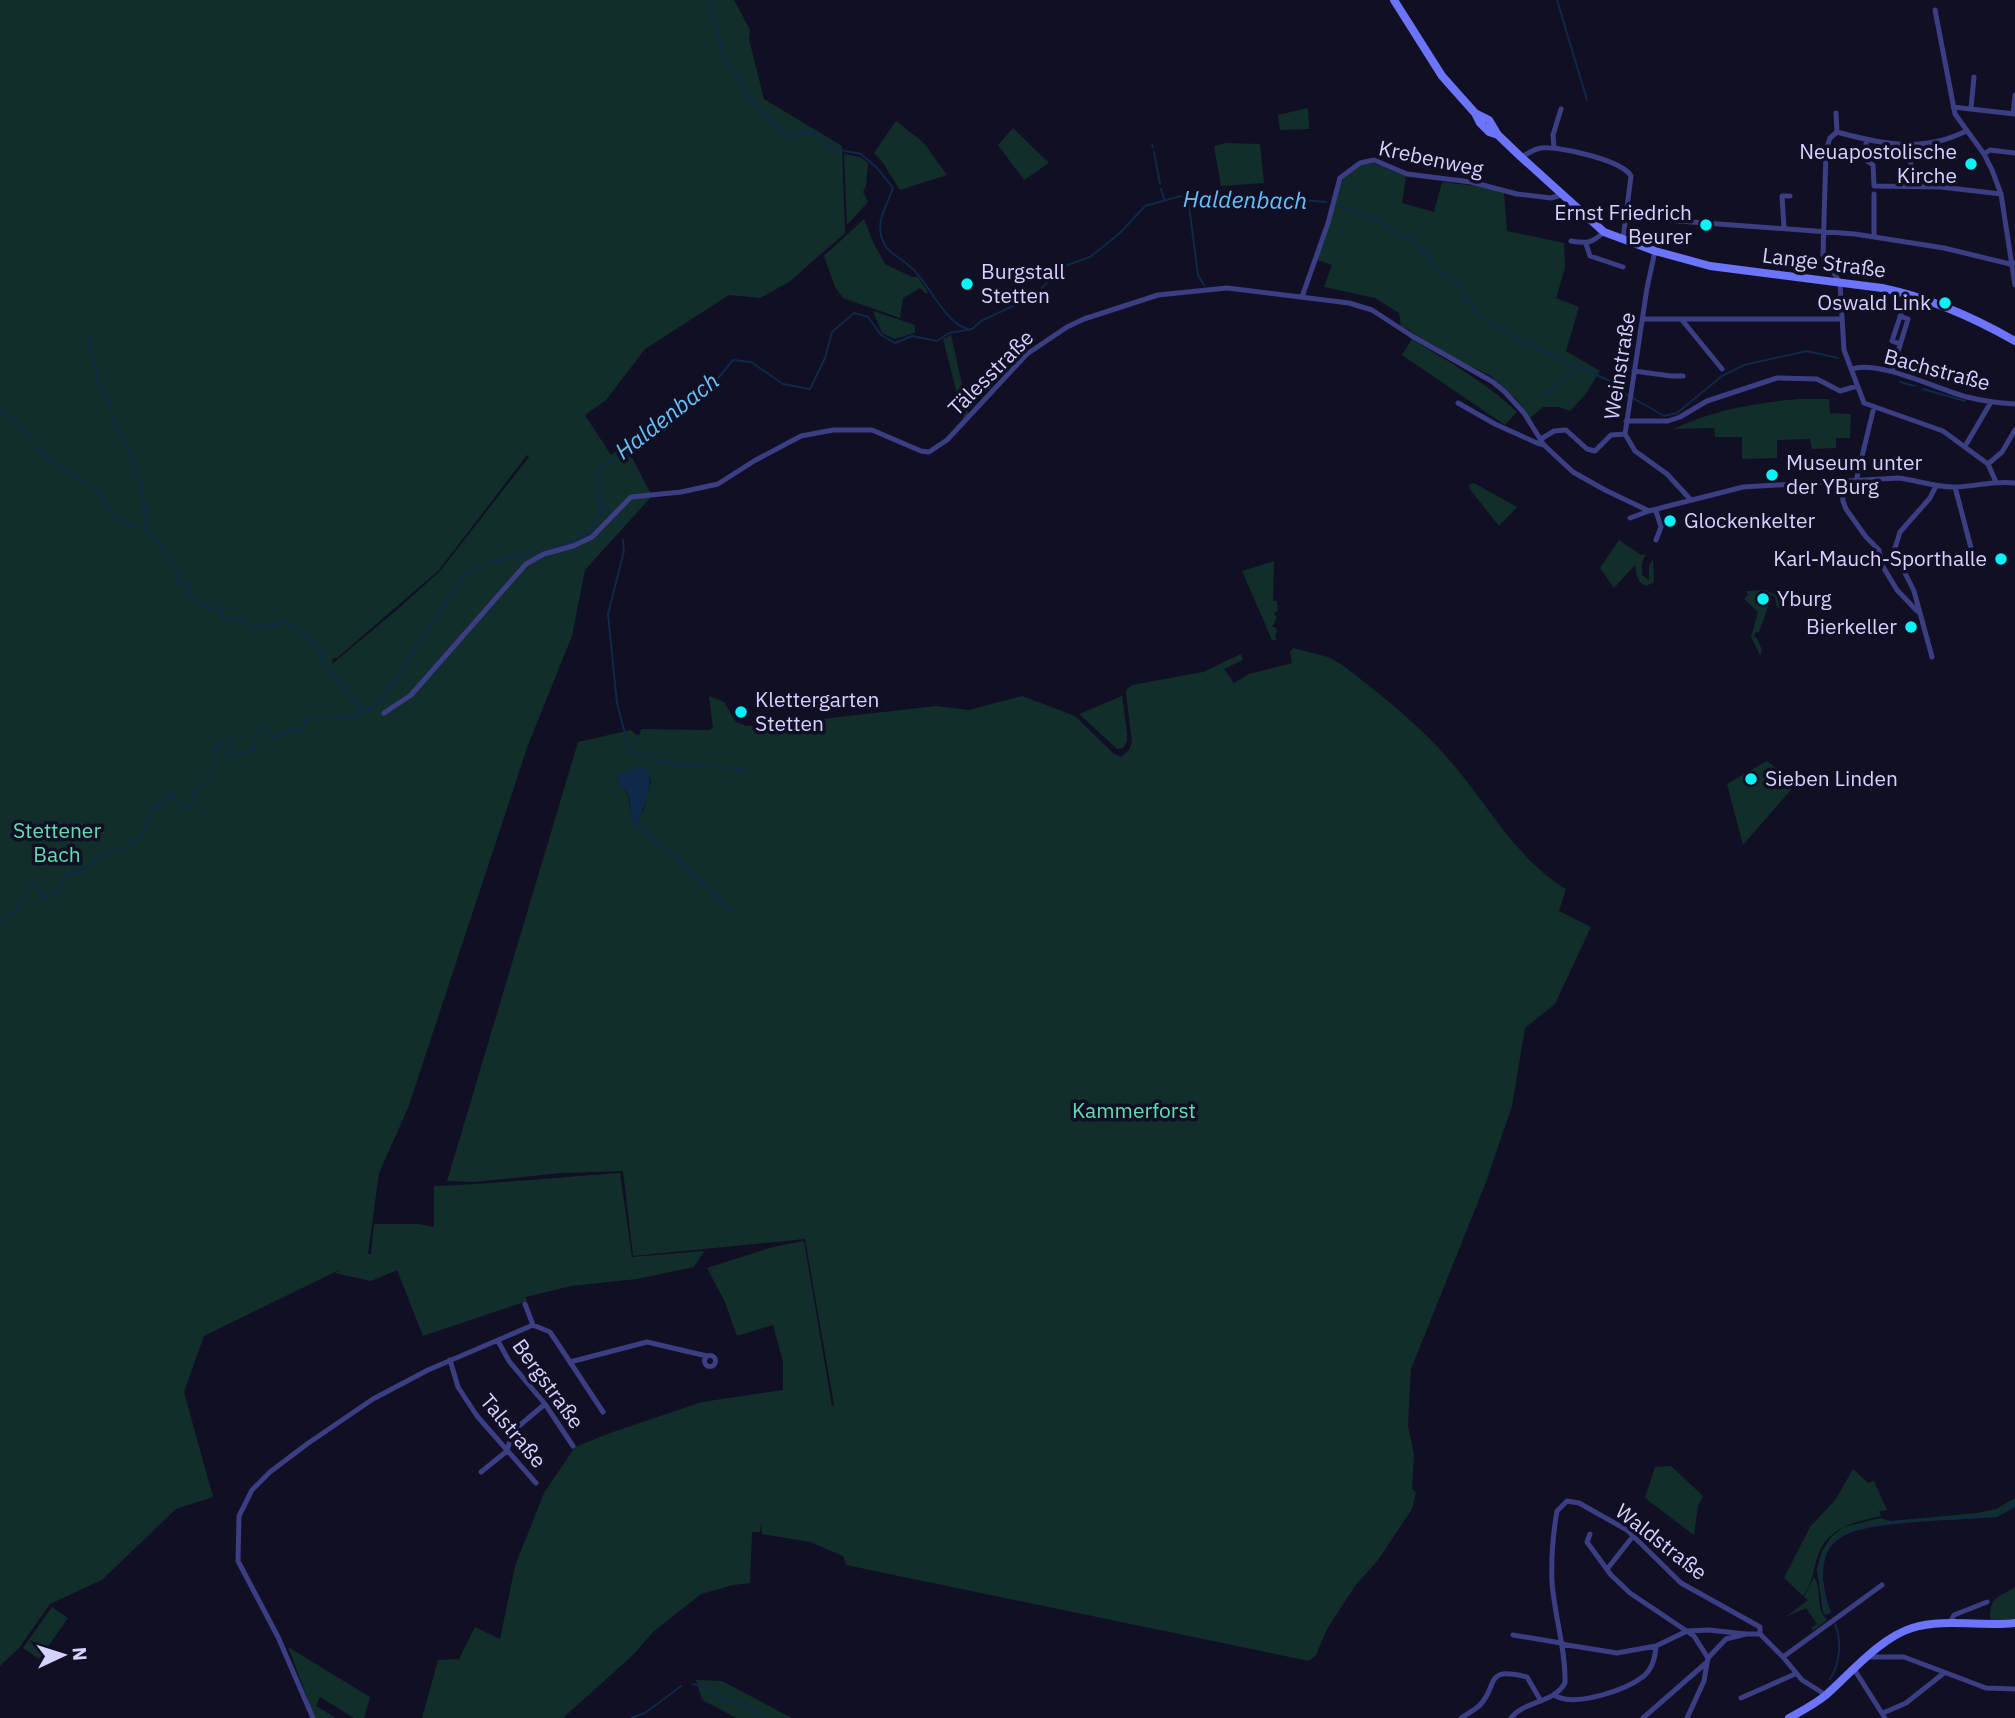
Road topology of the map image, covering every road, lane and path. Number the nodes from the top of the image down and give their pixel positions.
1 (1394, 0) edge
2 (1935, 10) dead end
3 (1974, 77) dead end
4 (2015, 95) edge
5 (1953, 107) junction
6 (1971, 108) junction
7 (1561, 109) dead end
8 (1836, 113) dead end
9 (2014, 114) edge
10 (1966, 131) junction
11 (1836, 132) junction
12 (1866, 141) junction
13 (1909, 145) junction
14 (1554, 148) junction
15 (2015, 153) edge
16 (1983, 154) junction
17 (1521, 157) junction
18 (1913, 187) junction
19 (1874, 194) dead end
20 (2001, 194) junction
21 (1561, 195) junction
22 (1790, 196) dead end
23 (1624, 217) junction
24 (1784, 228) junction
25 (1604, 232) junction
26 (1824, 233) junction
27 (1874, 236) junction
28 (1623, 239) junction
29 (1571, 241) dead end
30 (1586, 244) junction
31 (1655, 251) junction
32 (2013, 263) edge
33 (1623, 267) dead end
34 (1840, 283) junction
35 (2015, 285) edge
36 (1908, 293) junction
37 (1302, 297) junction
38 (1643, 319) junction
39 (1842, 319) junction
40 (1682, 320) junction
41 (2015, 341) edge
42 (1722, 369) dead end
43 (1852, 369) junction
44 (1634, 371) junction
45 (1892, 371) junction
46 (1683, 376) dead end
47 (1857, 386) junction
48 (1991, 402) junction
49 (1458, 403) dead end
50 (2015, 404) edge
51 (1874, 407) junction
52 (1626, 421) junction
53 (2015, 430) edge
54 (1625, 434) junction
55 (1542, 442) junction
56 (1966, 445) junction
57 (1988, 464) junction
58 (1842, 481) junction
59 (1856, 481) junction
60 (1996, 482) junction
61 (2015, 483) edge
62 (1936, 486) junction
63 (1955, 487) junction
64 (1690, 499) junction
65 (1653, 511) junction
66 (1630, 518) dead end
67 (1656, 540) dead end
68 (1971, 548) dead end
69 (1920, 614) junction
70 (1932, 657) dead end
71 (384, 713) dead end
72 (525, 1304) dead end
73 (533, 1325) junction
74 (498, 1341) junction
75 (707, 1356) dead end
76 (450, 1360) junction
77 (570, 1362) junction
78 (545, 1404) junction
79 (603, 1412) dead end
80 (573, 1446) dead end
81 (506, 1451) junction
82 (481, 1472) dead end
83 (536, 1483) dead end
84 (1590, 1534) dead end
85 (1634, 1535) junction
86 (1608, 1568) junction
87 (1882, 1584) dead end
88 (1987, 1602) dead end
89 (1950, 1623) junction
90 (2015, 1623) edge
91 (1687, 1631) junction
92 (1746, 1634) junction
93 (1760, 1634) junction
94 (1513, 1635) dead end
95 (1561, 1644) junction
96 (1656, 1646) junction
97 (1882, 1646) junction
98 (1891, 1656) junction
99 (1783, 1657) junction
100 (1866, 1657) junction
101 (1708, 1660) junction
102 (1854, 1669) junction
103 (1944, 1673) junction
104 (1796, 1674) junction
105 (2015, 1689) edge
106 (1826, 1695) junction
107 (1556, 1696) junction
108 (1741, 1699) dead end
109 (1541, 1701) junction
110 (1884, 1715) edge
111 (313, 1718) edge
112 (1461, 1718) edge
113 (1511, 1718) edge
114 (1643, 1718) edge
115 (1687, 1718) edge
116 (1789, 1718) edge

1 - 17 main road
2 - 5 street
3 - 6 street
4 - 9 street
5 - 6 street
5 - 10 street
6 - 9 street
7 - 14 street
8 - 11 street
10 - 13 street
10 - 16 street
11 - 12 street
11 - 26 street
12 - 13 street
12 - 18 street
13 - 18 street
14 - 17 street
14 - 23 street
15 - 16 street
16 - 20 street
17 - 21 main road
18 - 20 street
19 - 27 street
20 - 32 street
21 - 25 main road
21 - 37 street, Krebenweg
22 - 24 street
23 - 24 street
23 - 28 street
24 - 26 street
25 - 28 main road, Lange Straße
25 - 30 street
26 - 27 street
26 - 34 street
27 - 32 street
28 - 31 main road, Lange Straße
29 - 30 street
30 - 33 street
31 - 34 main road, Lange Straße
31 - 38 street, Weinstraße
32 - 35 street
34 - 36 main road, Lange Straße
34 - 39 street
36 - 41 main road, Lange Straße
36 - 45 street
37 - 55 street, Tälesstraße
37 - 71 street, Tälesstraße
38 - 40 street
38 - 44 street, Weinstraße
39 - 40 street
39 - 43 street
40 - 42 street
43 - 45 street, Bachstraße
43 - 47 street
44 - 46 street
44 - 52 street, Weinstraße
45 - 48 street, Bachstraße
47 - 51 street
47 - 52 street
48 - 50 street, Bachstraße
48 - 56 street
49 - 55 street
51 - 56 street
51 - 59 street
52 - 54 street, Weinstraße
53 - 57 street
54 - 55 street
54 - 64 street, Weinstraße
55 - 65 street
56 - 57 street
57 - 60 street
58 - 59 street
58 - 64 street
58 - 69 street
59 - 62 street
60 - 61 street
60 - 63 street
62 - 63 street
62 - 69 street
63 - 68 street
64 - 65 street
65 - 66 street
65 - 67 street
69 - 70 street
72 - 73 street
73 - 74 street
73 - 77 street
74 - 76 street
74 - 78 street, Bergstraße
75 - 77 street
76 - 81 street, Talstraße
76 - 111 street
77 - 79 street
78 - 80 street, Bergstraße
78 - 81 street
81 - 82 street
81 - 83 street, Talstraße
84 - 86 street
85 - 86 street
85 - 93 street, Waldstraße
85 - 95 street, Waldstraße
86 - 91 street
87 - 99 street
88 - 89 street
89 - 90 main road
89 - 97 main road
91 - 92 street
91 - 96 street
91 - 101 street
92 - 93 street
92 - 101 street
93 - 99 street
94 - 95 street
95 - 96 street
95 - 107 street
96 - 107 street
97 - 98 street
97 - 100 main road
98 - 100 street
98 - 103 street
99 - 104 street
100 - 102 main road
101 - 114 street
101 - 115 street
102 - 106 main road
102 - 110 street
103 - 105 street
103 - 110 street
104 - 106 street
104 - 108 street
106 - 116 main road
107 - 109 street
109 - 112 street
109 - 113 street

